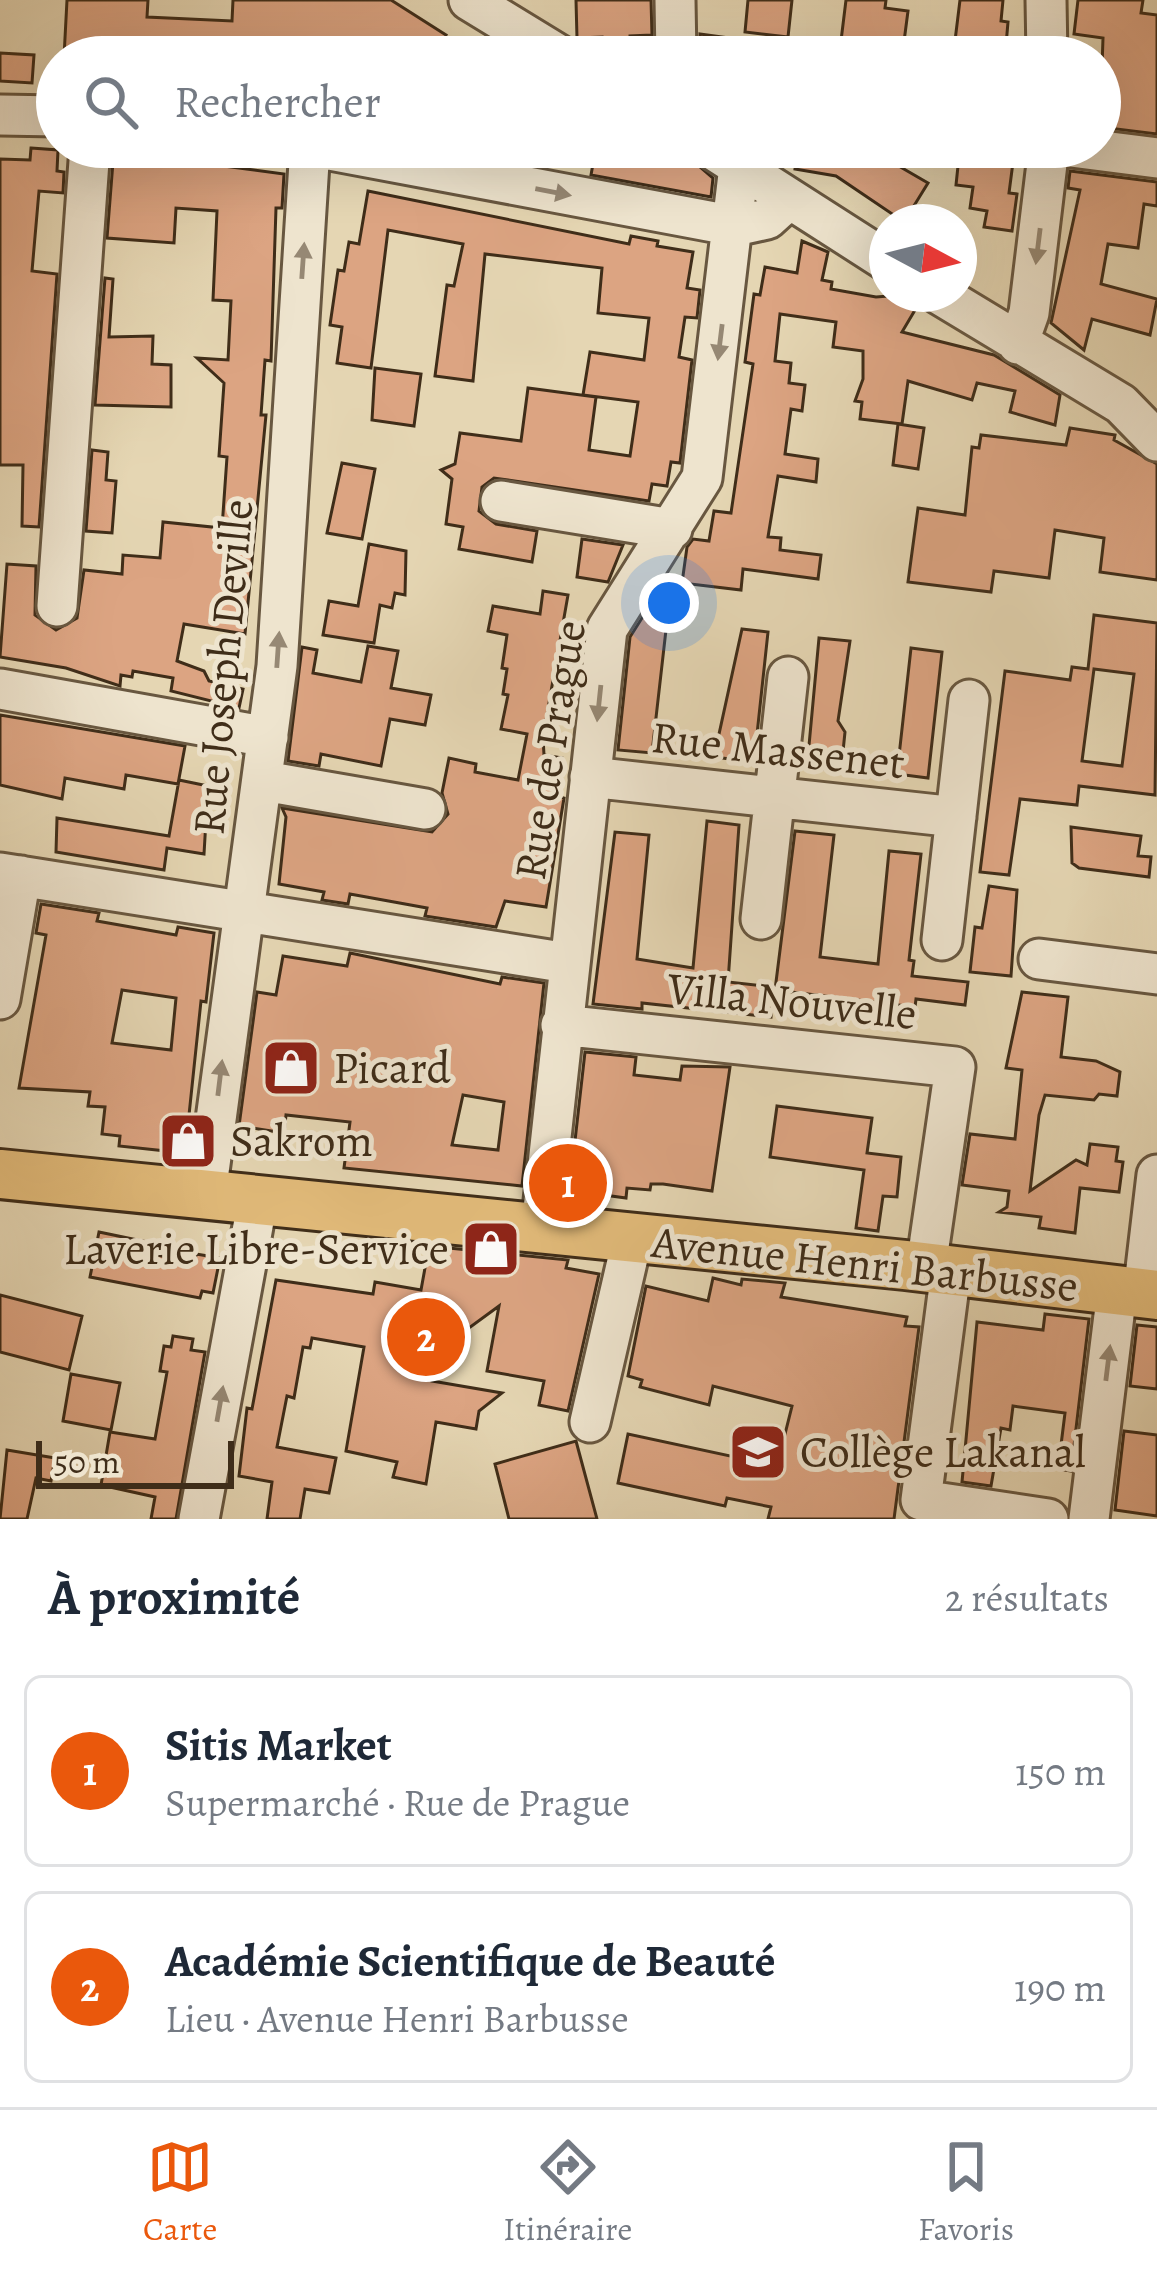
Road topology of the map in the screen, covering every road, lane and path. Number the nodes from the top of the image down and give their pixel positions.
1 (674, 0) edge
2 (1046, 0) edge
3 (479, 3) edge
4 (530, 36) edge
5 (675, 36) edge
6 (1047, 36) edge
7 (0, 115) edge
8 (36, 116) edge
9 (1121, 153) edge
10 (1157, 158) edge
11 (89, 168) edge
12 (310, 168) edge
13 (424, 168) edge
14 (726, 168) edge
15 (742, 168) edge
16 (1046, 168) edge
17 (789, 199) junction
18 (735, 226) junction
19 (869, 250) edge
20 (967, 312) edge
21 (1018, 344) junction
22 (1139, 403) edge
23 (1157, 441) edge
24 (502, 501) dead end
25 (672, 529) junction
26 (57, 606) dead end
27 (788, 676) dead end
28 (0, 689) edge
29 (969, 700) dead end
30 (268, 737) junction
31 (590, 777) junction
32 (264, 781) junction
33 (775, 797) junction
34 (425, 809) dead end
35 (956, 817) junction
36 (11, 874) edge
37 (246, 913) junction
38 (761, 919) dead end
39 (943, 940) dead end
40 (1039, 959) dead end
41 (568, 963) junction
42 (1157, 974) edge
43 (0, 999) edge
44 (561, 1025) junction
45 (0, 1174) edge
46 (1157, 1175) edge
47 (206, 1194) junction
48 (258, 1199) junction
49 (541, 1228) junction
50 (632, 1240) junction
51 (939, 1269) junction
52 (1139, 1293) edge
53 (590, 1422) dead end
54 (199, 1519) edge
55 (1048, 1519) edge
56 (1088, 1519) edge

1 - 5 street
2 - 6 street
3 - 4 street
7 - 8 street
9 - 10 street
11 - 26 street
30 -> 12 street, Rue Joseph Deville
13 -> 18 street
14 - 18 street, Rue de Prague
15 - 17 street
16 -> 21 street
17 - 18 street
17 - 19 street
18 -> 25 street, Rue de Prague
20 - 21 street
21 - 22 street
22 - 23 street
24 - 25 street
25 -> 31 street, Rue de Prague
27 - 33 street
28 - 30 street
29 - 35 street
30 - 32 street, Rue Joseph Deville
31 - 33 street, Rue Massenet
31 - 41 street, Rue de Prague
32 - 34 street
32 - 37 street, Rue Joseph Deville
33 - 35 street, Rue Massenet
33 - 38 street
35 - 39 street
36 - 37 street
36 - 43 street
37 - 41 street
47 -> 37 street, Rue Joseph Deville
40 - 42 street
41 - 44 street, Rue de Prague
44 - 49 street, Rue de Prague
44 - 51 street, Villa Nouvelle
45 - 47 main road, Avenue Henri Barbusse
46 - 52 street
47 - 48 main road, Avenue Henri Barbusse
48 - 49 main road, Avenue Henri Barbusse
54 -> 48 street
49 - 50 main road, Avenue Henri Barbusse
50 - 51 main road, Avenue Henri Barbusse
50 - 53 street
51 - 52 main road, Avenue Henri Barbusse
51 - 55 street
56 -> 52 street

